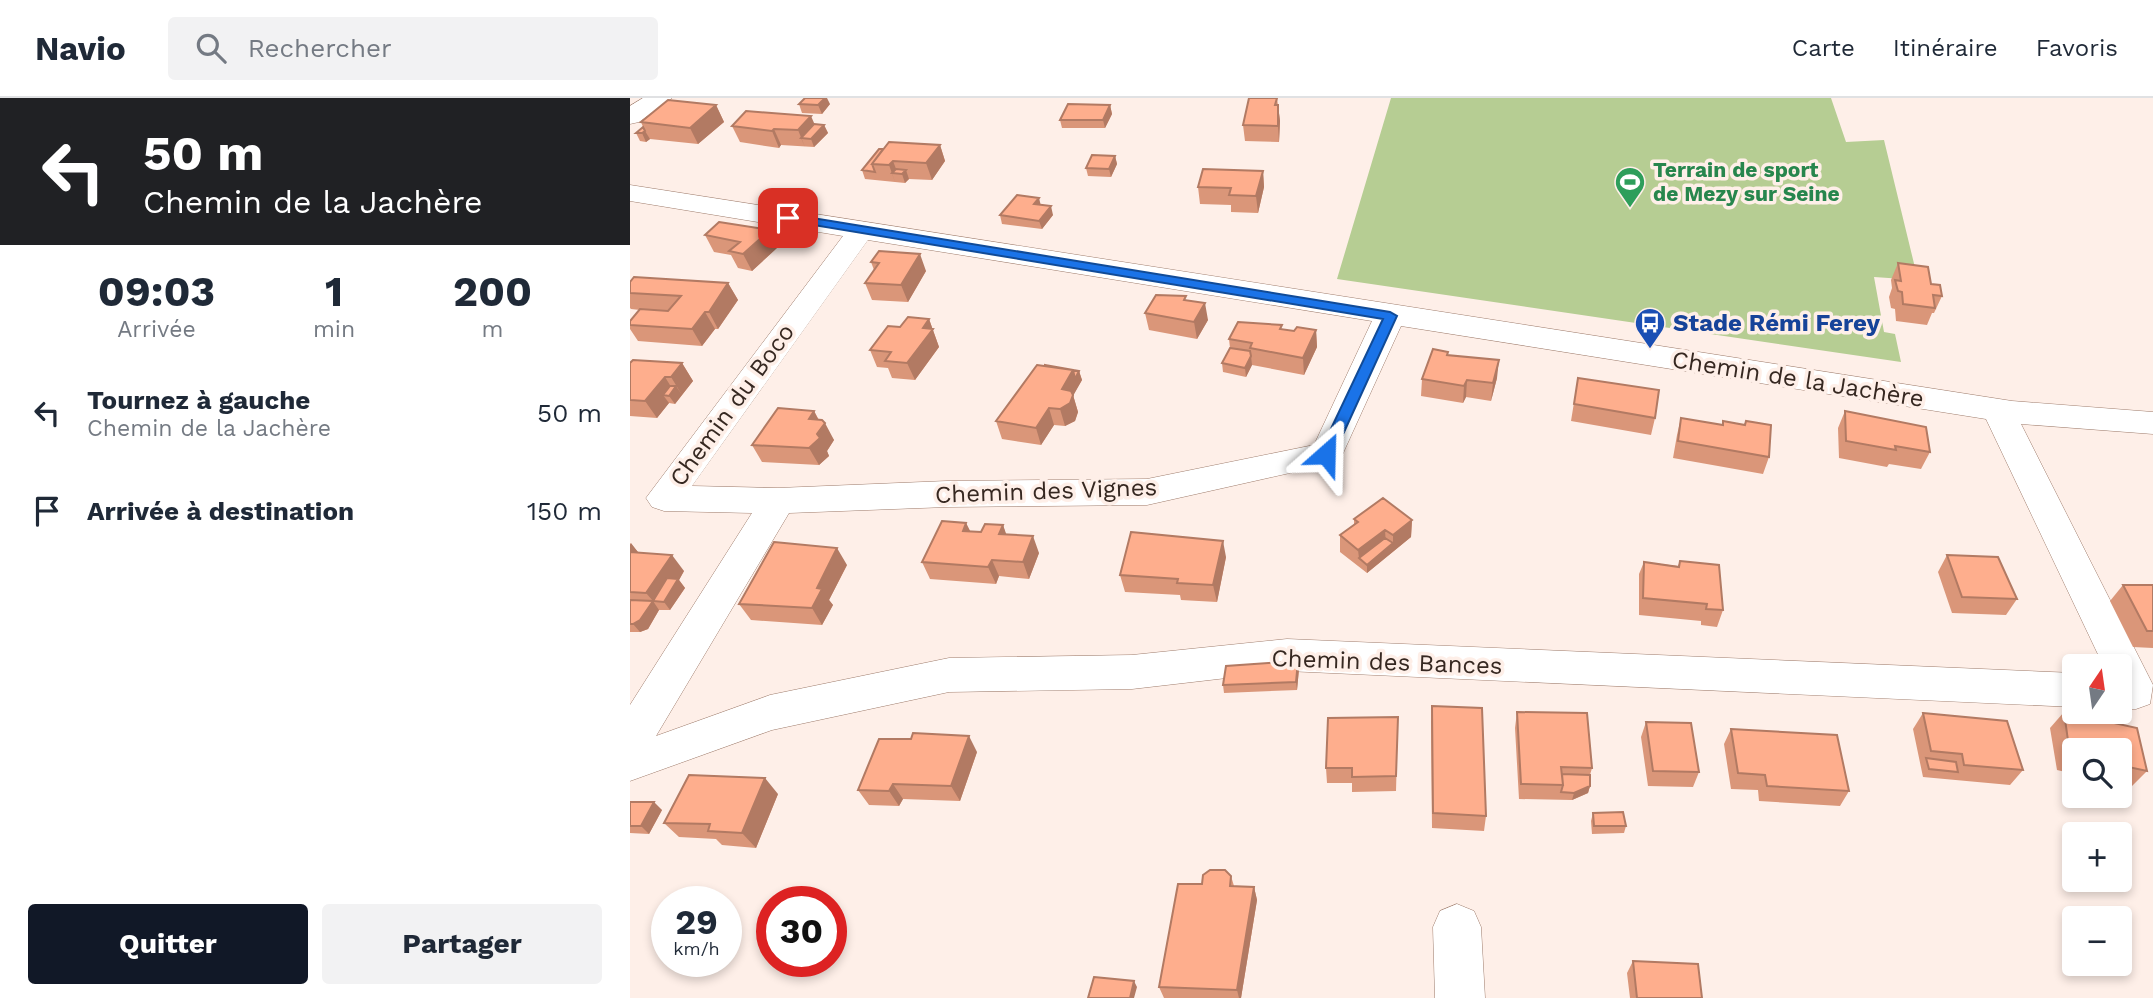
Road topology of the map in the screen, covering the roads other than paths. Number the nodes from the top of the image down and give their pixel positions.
1 (660, 98) edge
2 (630, 117) edge
3 (630, 192) edge
4 (862, 229) junction
5 (1390, 316) junction
6 (2005, 411) junction
7 (2153, 423) edge
8 (778, 501) junction
9 (2111, 654) edge
10 (2062, 689) edge
11 (630, 743) edge
12 (630, 762) edge
13 (1457, 928) dead end
14 (1460, 998) edge

1 - 2 street
3 - 4 street, Chemin de la Jachère
4 - 5 street, Chemin de la Jachère
4 - 8 street, Chemin du Boco
5 - 6 street, Chemin de la Jachère
5 - 8 street, Chemin des Vignes
6 - 7 street, Chemin de la Jachère
6 - 9 street
8 - 11 street
10 - 12 street, Chemin des Bances
13 - 14 street

